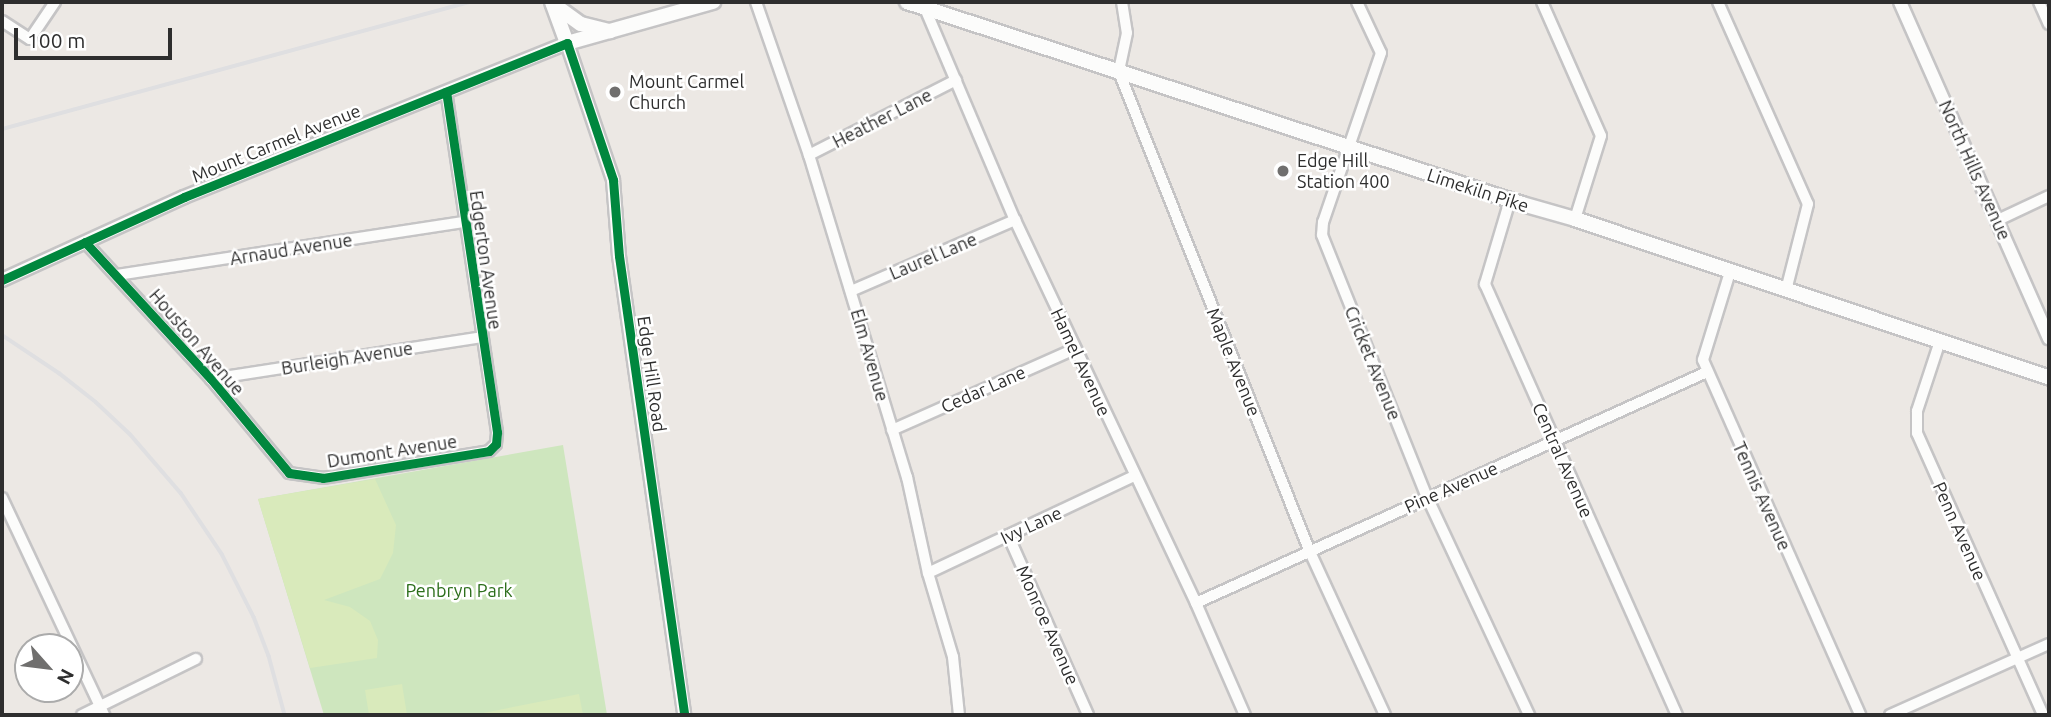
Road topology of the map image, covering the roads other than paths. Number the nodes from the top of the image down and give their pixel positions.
1 (55, 2) edge
2 (713, 2) edge
3 (756, 2) edge
4 (907, 2) edge
5 (1122, 2) edge
6 (1357, 2) edge
7 (1542, 2) edge
8 (1718, 2) edge
9 (1900, 2) edge
10 (2039, 2) edge
11 (552, 3) edge
12 (924, 6) junction
13 (2, 21) edge
14 (2049, 24) edge
15 (611, 31) junction
16 (567, 43) junction
17 (1119, 72) junction
18 (956, 80) junction
19 (446, 92) junction
20 (1349, 147) junction
21 (809, 155) junction
22 (2049, 196) edge
23 (1510, 200) junction
24 (1575, 219) junction
25 (1015, 220) junction
26 (1998, 220) junction
27 (465, 222) junction
28 (85, 242) junction
29 (1730, 272) junction
30 (117, 275) junction
31 (2, 281) edge
32 (1786, 289) junction
33 (851, 291) junction
34 (482, 337) junction
35 (2049, 339) edge
36 (1940, 341) junction
37 (1075, 349) junction
38 (1707, 372) junction
39 (211, 379) junction
40 (2049, 379) edge
41 (892, 430) junction
42 (497, 432) joint
43 (1554, 442) junction
44 (281, 466) joint
45 (1134, 476) junction
46 (1427, 497) junction
47 (2, 498) edge
48 (1009, 536) junction
49 (1310, 552) junction
50 (928, 573) junction
51 (1196, 603) junction
52 (2049, 644) edge
53 (196, 659) dead end
54 (2018, 659) junction
55 (102, 711) edge
56 (82, 715) edge
57 (684, 715) edge
58 (959, 715) edge
59 (1088, 715) edge
60 (1245, 715) edge
61 (1385, 715) edge
62 (1529, 715) edge
63 (1677, 715) edge
64 (1860, 715) edge
65 (1890, 715) edge
66 (2043, 715) edge

1 - 13 street
2 - 15 main road
3 - 21 street, Elm Avenue
4 - 12 main road, Limekiln Pike
5 - 17 street
6 - 20 street, Cricket Avenue
7 - 24 street
8 - 32 street
9 - 26 street, North Hills Avenue
10 - 14 street
11 - 15 main road
11 - 16 main road
12 - 17 main road, Limekiln Pike
12 - 18 street, Hamel Avenue
15 - 16 main road
16 - 19 street, Mount Carmel Avenue
16 - 57 street, Edge Hill Road
17 - 20 main road, Limekiln Pike
17 - 49 street, Maple Avenue
18 - 21 street, Heather Lane
18 - 25 street, Hamel Avenue
19 - 27 street, Edgerton Avenue
19 - 28 street, Mount Carmel Avenue
20 - 23 main road, Limekiln Pike
20 - 46 street, Cricket Avenue
21 - 33 street, Elm Avenue
22 - 26 street
23 - 24 main road, Limekiln Pike
23 - 43 street, Central Avenue
24 - 29 main road, Limekiln Pike
25 - 33 street, Laurel Lane
25 - 37 street, Hamel Avenue
26 - 35 street, North Hills Avenue
27 - 30 street, Arnaud Avenue
27 - 34 street, Edgerton Avenue
28 - 30 street, Houston Avenue
28 - 31 street, Mount Carmel Avenue
29 - 32 main road, Limekiln Pike
29 - 38 street, Tennis Avenue
30 - 39 street, Houston Avenue
32 - 36 main road, Limekiln Pike
33 - 41 street, Elm Avenue
34 - 39 street, Burleigh Avenue
34 - 42 street, Edgerton Avenue
36 - 40 main road, Limekiln Pike
36 - 54 street, Penn Avenue
37 - 41 street, Cedar Lane
37 - 45 street, Hamel Avenue
38 - 43 street, Pine Avenue
38 - 64 street, Tennis Avenue
39 - 44 street, Houston Avenue
41 - 50 street, Elm Avenue
42 - 44 street, Dumont Avenue
43 - 46 street, Pine Avenue
43 - 63 street, Central Avenue
45 - 48 street, Ivy Lane
45 - 51 street, Hamel Avenue
46 - 49 street, Pine Avenue
46 - 62 street, Cricket Avenue
47 - 55 street
48 - 50 street, Ivy Lane
48 - 59 street, Monroe Avenue
49 - 51 street, Pine Avenue
49 - 61 street, Maple Avenue
50 - 58 street, Elm Avenue
51 - 60 street, Hamel Avenue
52 - 54 street
53 - 55 street
54 - 65 street
54 - 66 street, Penn Avenue
55 - 56 street

